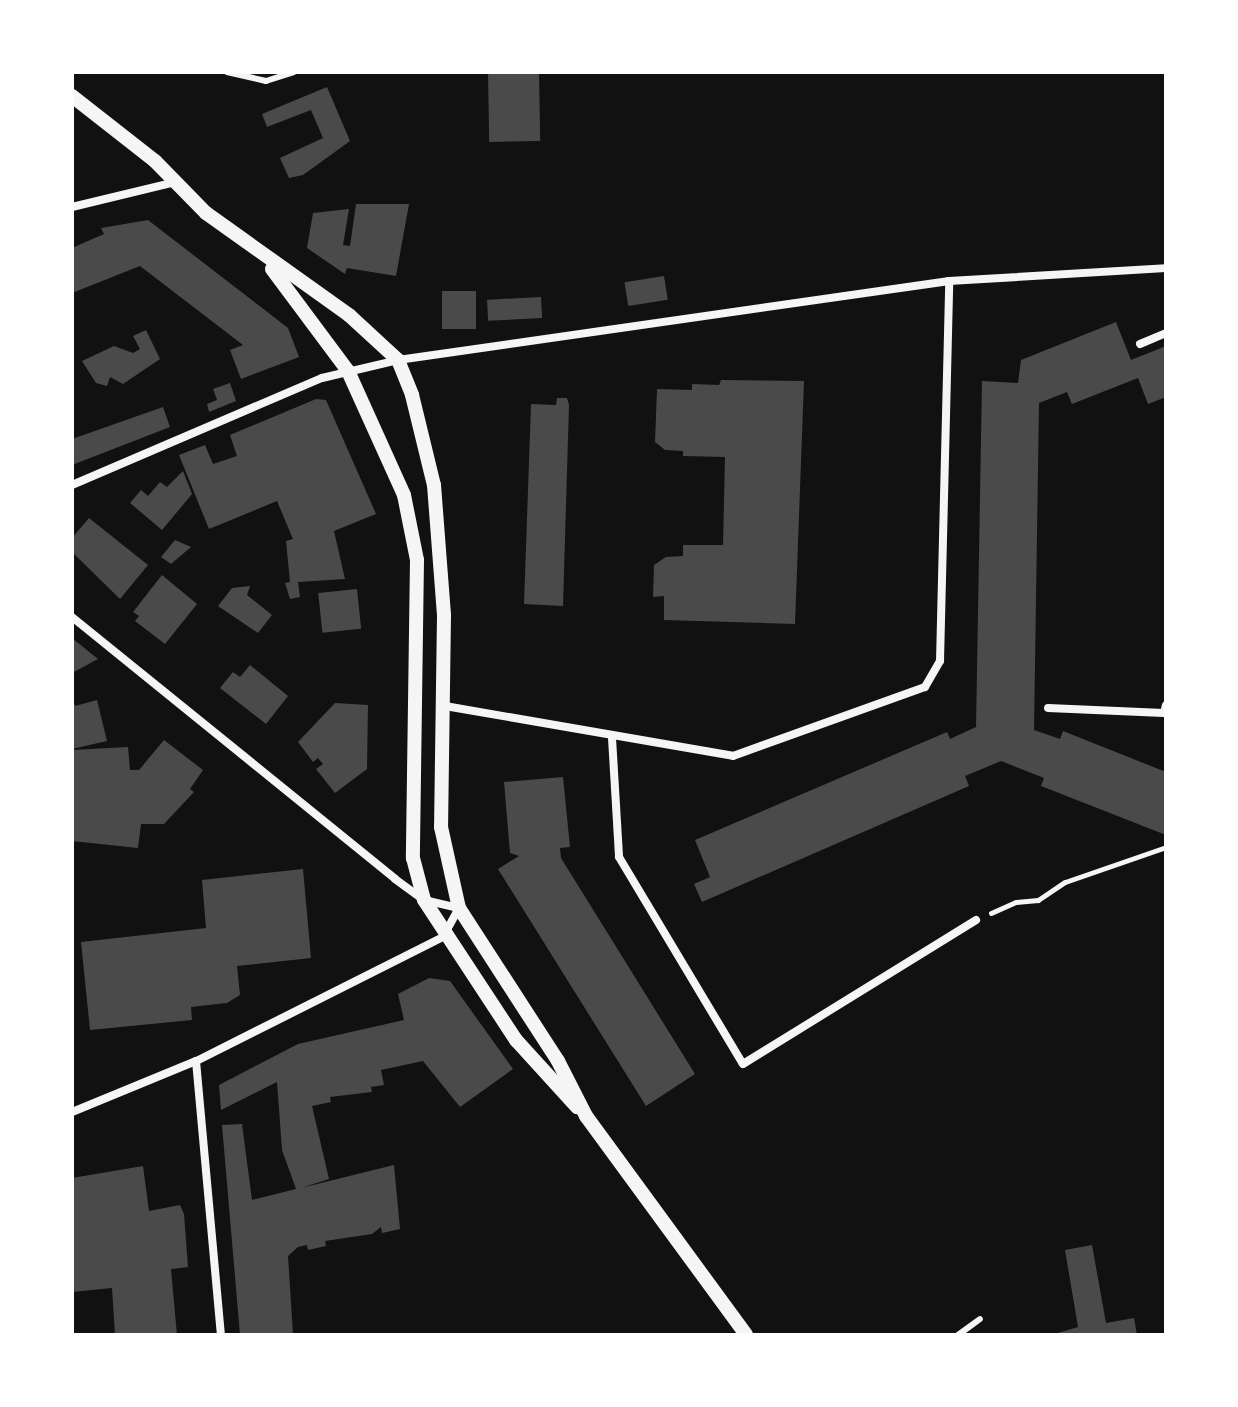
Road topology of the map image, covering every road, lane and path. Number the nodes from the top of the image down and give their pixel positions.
1 (227, 72) edge
2 (294, 72) edge
3 (72, 96) edge
4 (176, 182) junction
5 (72, 207) edge
6 (263, 258) junction
7 (1166, 268) edge
8 (949, 281) junction
9 (1166, 333) edge
10 (1140, 344) dead end
11 (398, 360) junction
12 (348, 371) junction
13 (72, 485) edge
14 (72, 617) edge
15 (445, 706) junction
16 (1048, 708) dead end
17 (1165, 711) edge
18 (612, 738) junction
19 (1166, 847) edge
20 (424, 900) junction
21 (459, 908) junction
22 (976, 920) joint
23 (443, 937) junction
24 (196, 1061) junction
25 (72, 1112) edge
26 (586, 1116) junction
27 (980, 1319) dead end
28 (221, 1335) edge
29 (746, 1335) edge
30 (958, 1335) edge

1 - 2 lane
3 - 4 street
4 - 5 street
4 - 6 street
6 - 11 street
6 - 12 street
7 - 8 street
8 - 11 street
8 - 18 street
9 - 10 street
11 - 12 street
11 - 15 street
12 - 13 street
12 - 20 street
14 - 20 street
15 - 18 street
15 - 21 street
16 - 17 street
18 - 22 street
19 - 22 path
20 - 21 street
20 - 23 street
21 - 23 street
21 - 26 street
23 - 24 street
23 - 26 street
24 - 25 street
24 - 28 street
26 - 29 street
27 - 30 lane

